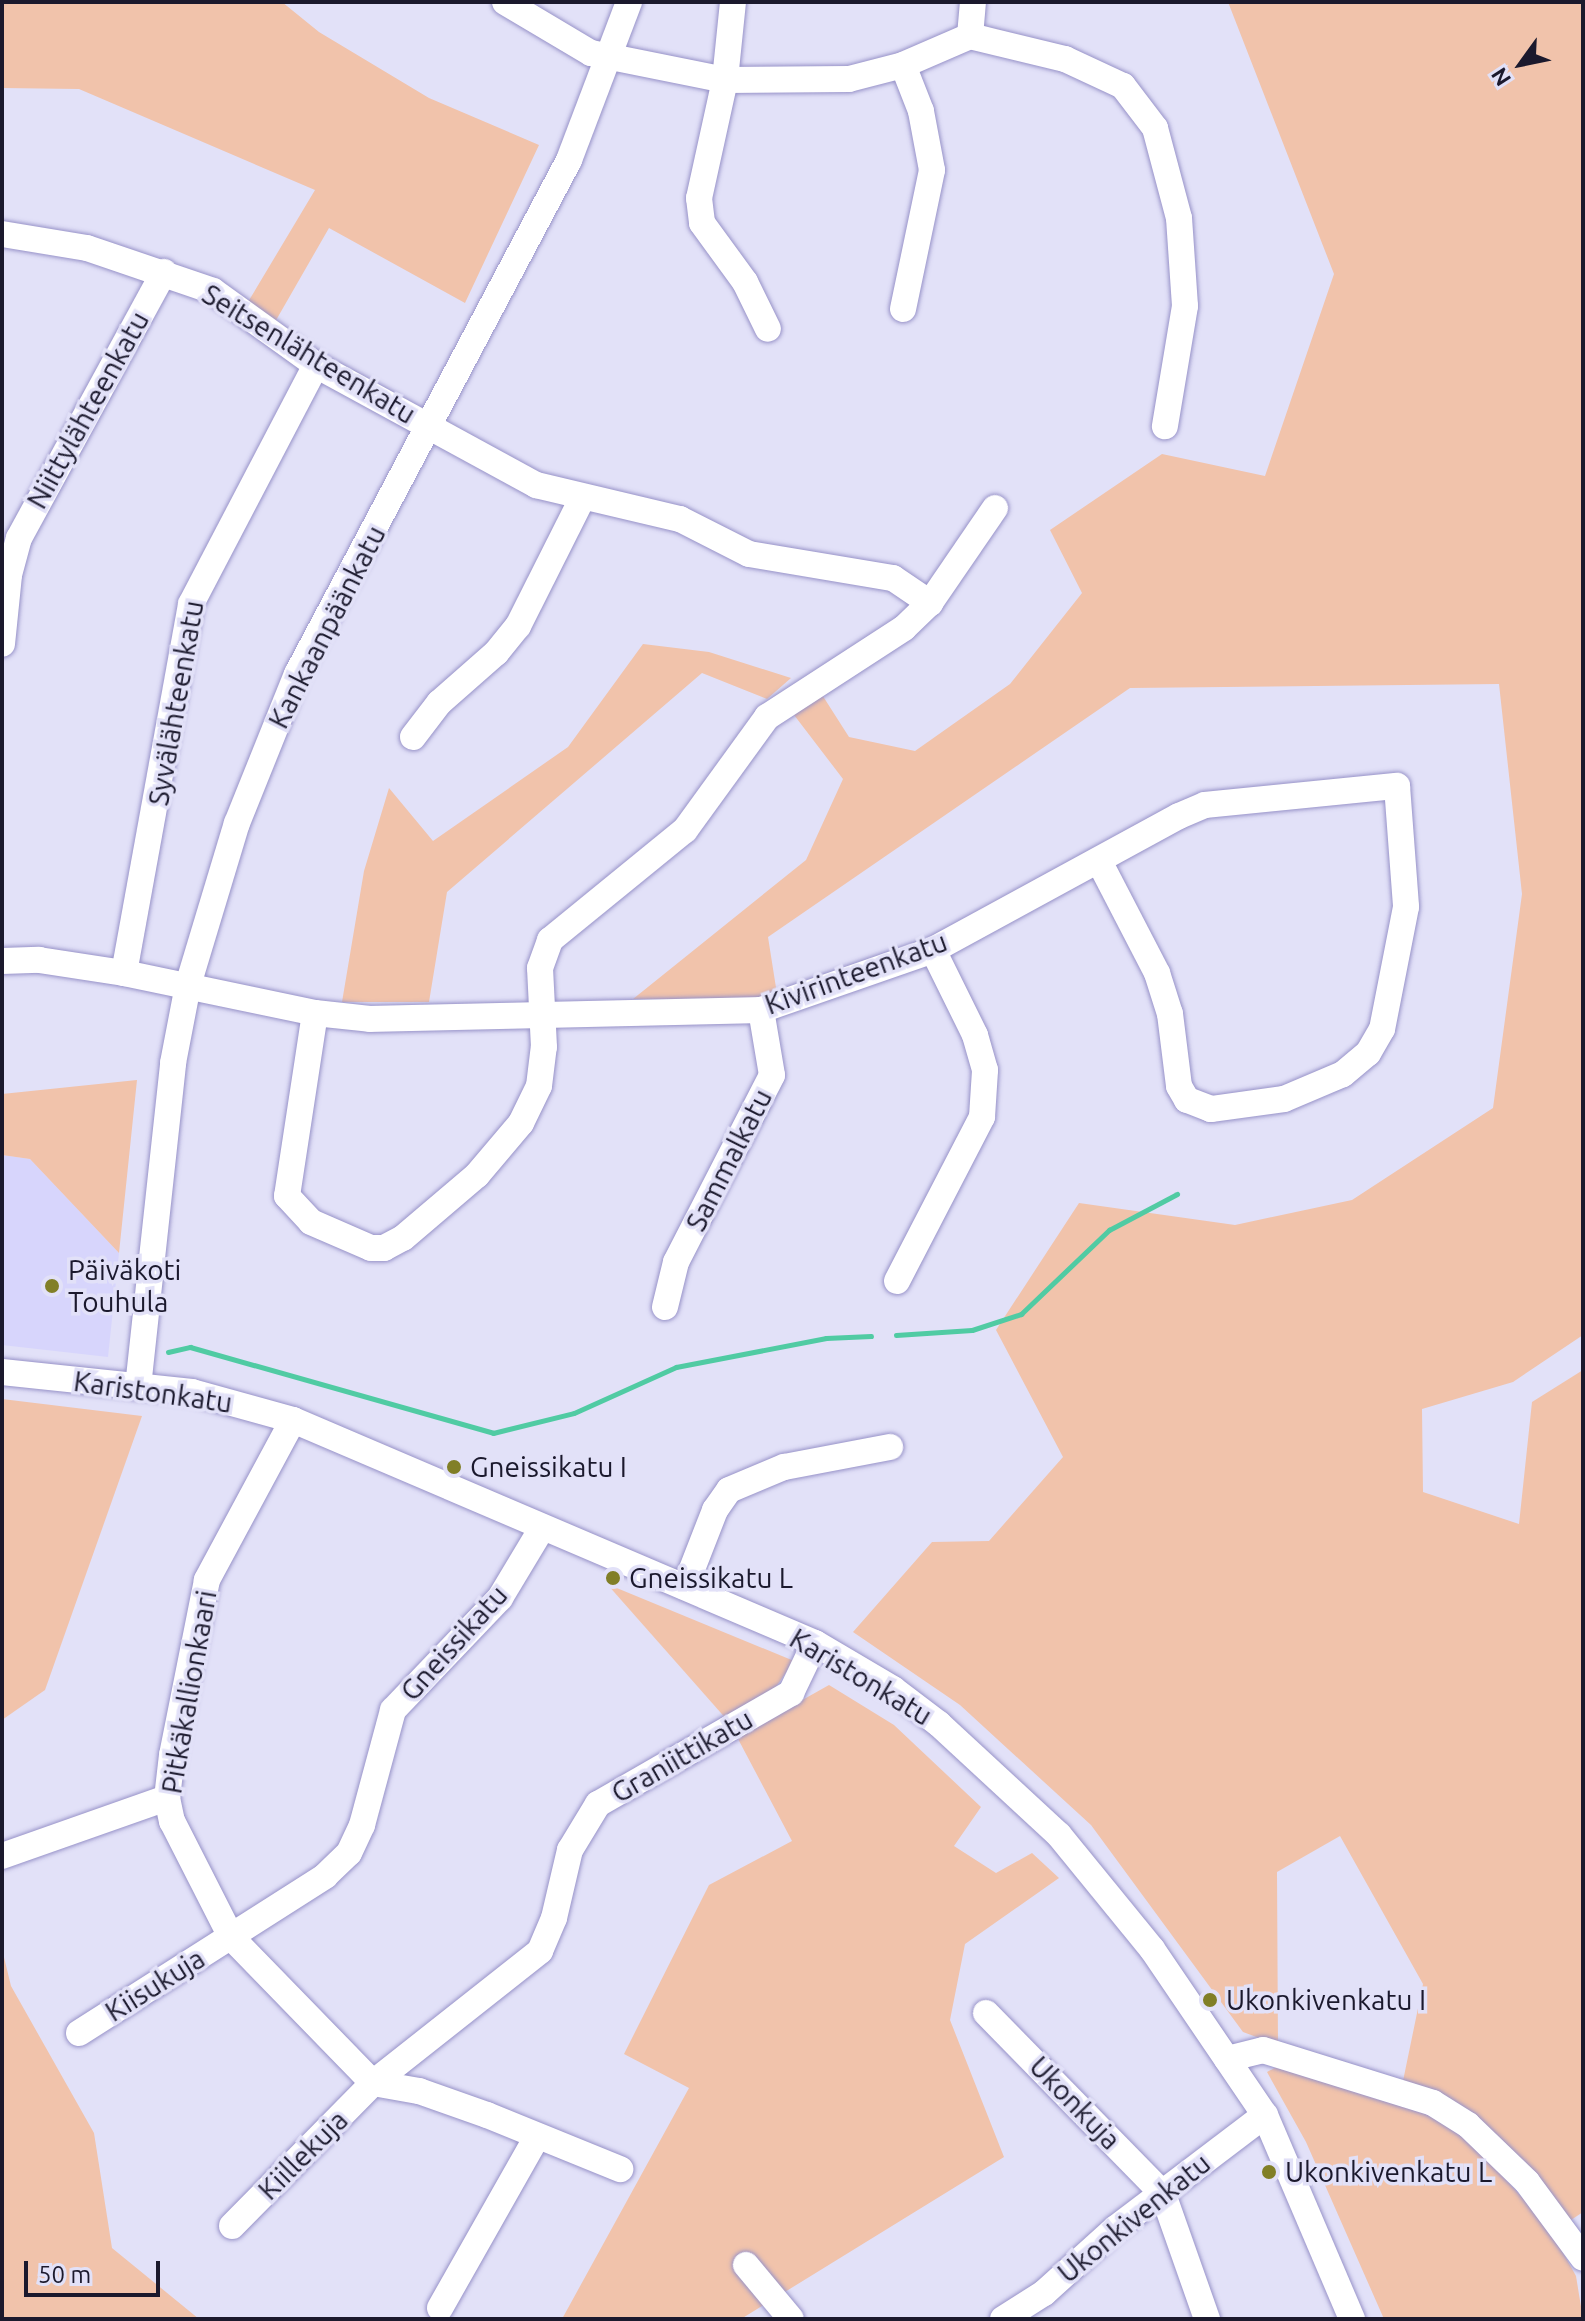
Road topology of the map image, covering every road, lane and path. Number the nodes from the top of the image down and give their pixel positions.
1 (505, 2) edge
2 (629, 2) edge
3 (733, 2) edge
4 (973, 2) edge
5 (970, 36) junction
6 (611, 57) junction
7 (903, 65) junction
8 (725, 80) junction
9 (2, 234) edge
10 (164, 272) junction
11 (903, 309) dead end
12 (768, 329) dead end
13 (316, 365) junction
14 (1165, 426) dead end
15 (430, 427) junction
16 (582, 499) junction
17 (995, 508) dead end
18 (930, 603) junction
19 (2, 644) edge
20 (413, 737) dead end
21 (1099, 861) junction
22 (933, 950) junction
23 (2, 961) edge
24 (124, 973) junction
25 (188, 985) junction
26 (761, 1010) junction
27 (315, 1013) junction
28 (541, 1014) junction
29 (897, 1281) dead end
30 (665, 1307) dead end
31 (2, 1372) edge
32 (138, 1387) junction
33 (293, 1420) junction
34 (890, 1447) dead end
35 (542, 1528) junction
36 (685, 1587) junction
37 (815, 1643) junction
38 (167, 1798) junction
39 (2, 1856) edge
40 (231, 1937) junction
41 (986, 2013) dead end
42 (79, 2033) dead end
43 (1227, 2059) junction
44 (373, 2083) junction
45 (1265, 2115) junction
46 (536, 2138) junction
47 (620, 2169) dead end
48 (1163, 2194) junction
49 (232, 2226) dead end
50 (1583, 2258) edge
51 (746, 2265) dead end
52 (440, 2308) dead end
53 (791, 2319) edge
54 (1003, 2319) edge
55 (1207, 2319) edge
56 (1352, 2319) edge

1 - 6 street
2 - 6 street, Kankaanpäänkatu
3 - 8 street
4 - 5 street
5 - 7 street
5 - 14 street
6 - 8 street
6 - 15 street, Kankaanpäänkatu
7 - 8 street
7 - 11 street
8 - 12 street
9 - 10 street, Seitsenlähteenkatu
10 - 13 street, Seitsenlähteenkatu
10 - 19 street, Niittylähteenkatu
13 - 15 street, Seitsenlähteenkatu
13 - 24 street, Syvälähteenkatu
15 - 16 street, Seitsenlähteenkatu
15 - 25 street, Kankaanpäänkatu
16 - 18 street, Seitsenlähteenkatu
16 - 20 street
17 - 18 street
18 - 28 street
21 - 21 street, Kivirinteenkatu
21 - 22 street, Kivirinteenkatu
22 - 26 street, Kivirinteenkatu
22 - 29 street
23 - 24 street, Kivirinteenkatu
24 - 25 street, Kivirinteenkatu
25 - 27 street, Kivirinteenkatu
25 - 32 street, Kankaanpäänkatu
26 - 28 street, Kivirinteenkatu
26 - 30 street, Sammalkatu
27 - 28 street, Kivirinteenkatu
27 - 28 street
31 - 32 street, Karistonkatu
32 - 33 street, Karistonkatu
33 - 35 street, Karistonkatu
33 - 38 street, Pitkäkallionkaari
34 - 36 street
35 - 36 street, Karistonkatu
35 - 40 street, Gneissikatu
36 - 37 street, Karistonkatu
37 - 43 street, Karistonkatu
37 - 44 street, Graniittikatu
38 - 39 street
38 - 40 street, Pitkäkallionkaari
40 - 42 street, Kiisukuja
40 - 44 street, Pitkäkallionkaari
41 - 48 street, Ukonkuja
43 - 45 street, Karistonkatu
43 - 50 street
44 - 46 street
44 - 49 street, Kiillekuja
45 - 48 street, Ukonkivenkatu
45 - 56 street, Karistonkatu
46 - 47 street
46 - 52 street
48 - 54 street, Ukonkivenkatu
48 - 55 street
51 - 53 street

